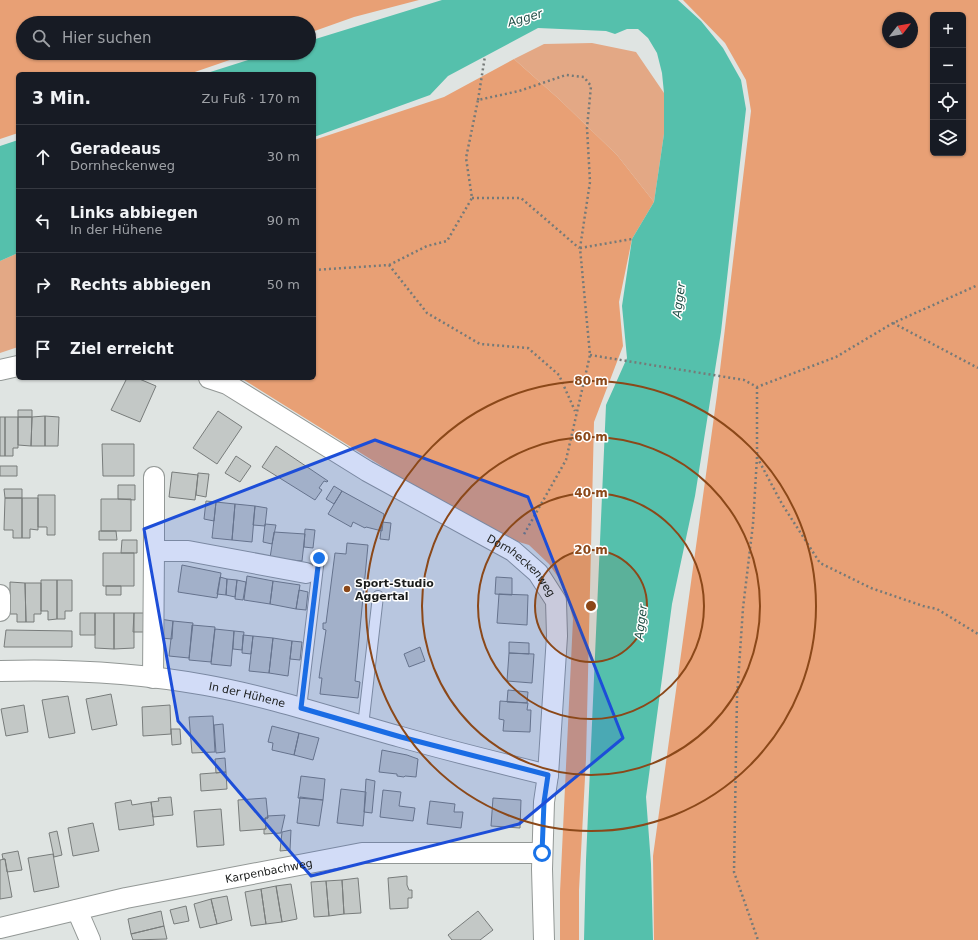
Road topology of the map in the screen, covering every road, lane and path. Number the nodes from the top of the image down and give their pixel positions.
1 (485, 56) dead end
2 (478, 100) junction
3 (472, 198) junction
4 (632, 239) dead end
5 (580, 248) junction
6 (389, 265) junction
7 (316, 270) edge
8 (978, 285) edge
9 (893, 323) junction
10 (590, 355) junction
11 (16, 366) edge
12 (978, 368) edge
13 (0, 370) edge
14 (215, 380) edge
15 (757, 387) junction
16 (576, 412) junction
17 (757, 456) junction
18 (154, 477) dead end
19 (154, 550) junction
20 (513, 551) junction
21 (313, 565) joint
22 (0, 595) edge
23 (378, 596) dead end
24 (0, 611) edge
25 (978, 634) edge
26 (0, 671) edge
27 (153, 678) junction
28 (301, 708) junction
29 (363, 726) junction
30 (548, 775) junction
31 (542, 853) junction
32 (77, 910) junction
33 (0, 928) edge
34 (90, 940) edge
35 (544, 940) edge
36 (758, 940) edge

1 - 2 path
2 - 3 path
2 - 5 path
3 - 5 path
3 - 6 path
4 - 5 path
5 - 10 path
6 - 7 path
6 - 16 path
8 - 9 path
9 - 12 path
9 - 15 path
10 - 15 path
10 - 16 path
11 - 13 street
14 - 20 street, Dornheckenweg
15 - 17 path
16 - 20 path
17 - 25 path
17 - 36 path
18 - 19 street
19 - 21 street
19 - 27 street
20 - 30 street, Dornheckenweg
21 - 28 lane
22 - 24 street
23 - 29 lane
26 - 27 street, In der Hühene
27 - 28 street, In der Hühene
28 - 29 street, In der Hühene
29 - 30 street, In der Hühene
30 - 31 street, Dornheckenweg
31 - 32 street, Karpenbachweg
31 - 35 street, Dornheckenweg
32 - 33 street, Karpenbachweg
32 - 34 street

